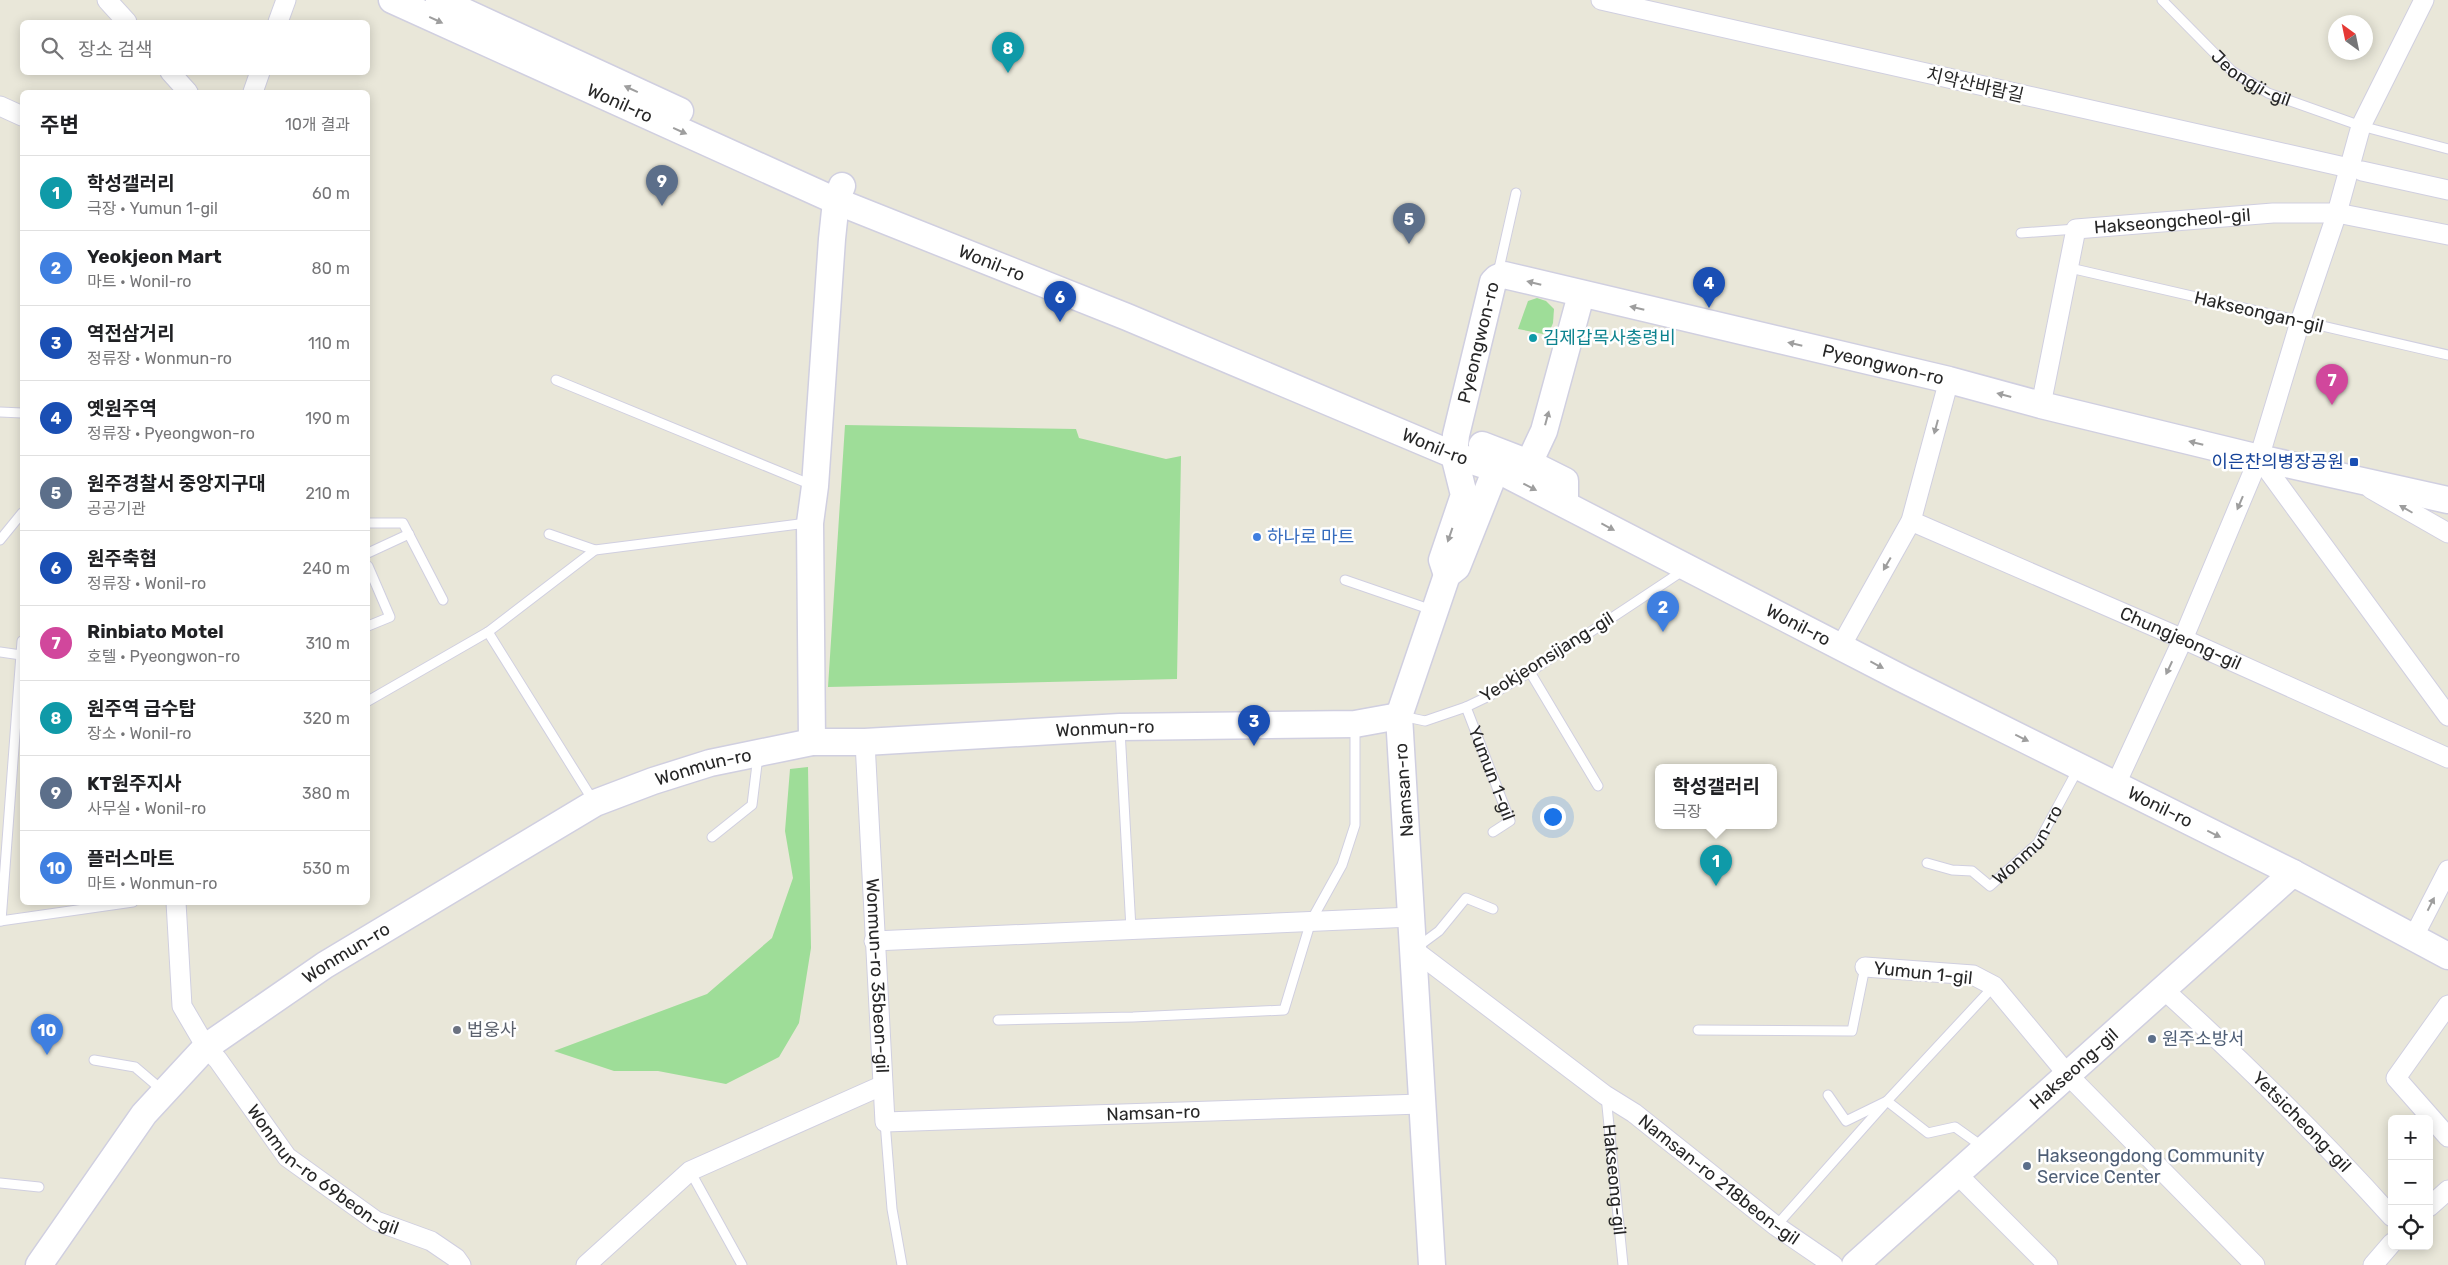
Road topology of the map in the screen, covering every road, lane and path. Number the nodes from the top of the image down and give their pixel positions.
1 (107, 0) edge
2 (286, 0) edge
3 (392, 0) edge
4 (440, 0) edge
5 (1601, 0) edge
6 (2162, 0) edge
7 (2424, 0) edge
8 (124, 20) edge
9 (279, 20) edge
10 (173, 75) edge
11 (259, 75) edge
12 (186, 90) edge
13 (254, 90) edge
14 (0, 106) edge
15 (20, 115) edge
16 (2361, 126) junction
17 (2448, 149) edge
18 (2356, 170) junction
19 (2448, 190) edge
20 (1516, 193) dead end
21 (839, 194) junction
22 (2337, 213) junction
23 (2076, 229) junction
24 (2021, 233) dead end
25 (2448, 235) edge
26 (2070, 268) junction
27 (1497, 278) junction
28 (1581, 295) junction
29 (2300, 322) junction
30 (2448, 355) edge
31 (556, 380) dead end
32 (1949, 380) junction
33 (2041, 405) junction
34 (0, 412) edge
35 (20, 413) edge
36 (1455, 445) junction
37 (2259, 458) junction
38 (1528, 463) junction
39 (1496, 469) junction
40 (2352, 478) junction
41 (815, 486) junction
42 (2448, 500) edge
43 (1565, 504) junction
44 (20, 515) edge
45 (1911, 521) junction
46 (370, 523) edge
47 (810, 523) junction
48 (2448, 533) edge
49 (409, 534) junction
50 (549, 534) dead end
51 (0, 540) edge
52 (595, 550) junction
53 (370, 552) edge
54 (1686, 568) junction
55 (370, 571) edge
56 (1448, 575) junction
57 (1345, 580) dead end
58 (442, 600) dead end
59 (1434, 611) junction
60 (370, 625) edge
61 (488, 632) junction
62 (2182, 638) junction
63 (1841, 646) junction
64 (0, 652) edge
65 (20, 656) edge
66 (1530, 672) junction
67 (20, 696) edge
68 (370, 700) edge
69 (1466, 707) junction
70 (1400, 716) junction
71 (2448, 716) edge
72 (1355, 724) junction
73 (1120, 727) junction
74 (812, 742) junction
75 (865, 742) junction
76 (758, 753) junction
77 (2448, 758) edge
78 (2079, 766) junction
79 (1598, 786) dead end
80 (2114, 786) junction
81 (595, 803) junction
82 (10, 809) junction
83 (0, 810) edge
84 (1493, 832) dead end
85 (712, 837) dead end
86 (1927, 863) dead end
87 (2448, 870) edge
88 (2293, 873) junction
89 (111, 905) edge
90 (176, 905) edge
91 (1493, 909) dead end
92 (1412, 917) junction
93 (0, 920) edge
94 (1311, 921) junction
95 (1131, 929) junction
96 (2413, 938) junction
97 (874, 941) junction
98 (1414, 950) junction
99 (2448, 956) edge
100 (1865, 967) joint
101 (1994, 986) junction
102 (2164, 989) junction
103 (2448, 1004) edge
104 (998, 1020) dead end
105 (1698, 1030) dead end
106 (206, 1048) junction
107 (94, 1060) dead end
108 (2068, 1075) junction
109 (881, 1086) junction
110 (164, 1092) junction
111 (1828, 1094) dead end
112 (1606, 1095) junction
113 (1887, 1101) junction
114 (1422, 1104) junction
115 (885, 1122) junction
116 (2448, 1137) edge
117 (1985, 1148) junction
118 (690, 1172) junction
119 (1957, 1174) junction
120 (0, 1183) edge
121 (39, 1187) dead end
122 (2448, 1190) edge
123 (2432, 1205) edge
124 (2388, 1213) edge
125 (1776, 1226) junction
126 (2388, 1248) edge
127 (39, 1265) edge
128 (461, 1265) edge
129 (586, 1265) edge
130 (742, 1265) edge
131 (902, 1265) edge
132 (1432, 1265) edge
133 (1623, 1265) edge
134 (1833, 1265) edge
135 (1855, 1265) edge
136 (2048, 1265) edge
137 (2255, 1265) edge
138 (2373, 1265) edge

1 - 8 street
2 - 9 street
3 -> 21 main road, Wonil-ro
21 -> 4 main road, Wonil-ro
5 - 18 street, 치악산바람길
6 - 16 lane, Jeongji-gil
7 - 16 street
10 - 12 street
11 - 13 street
14 - 15 street
16 - 17 lane, Jeongji-gil
16 - 18 street
18 - 19 street, 치악산바람길
18 - 22 street
20 - 27 lane
21 - 36 main road, Wonil-ro
21 - 36 main road, Wonil-ro
21 - 41 main road
22 - 23 street, Hakseongcheol-gil
22 - 25 street, Hakseongcheol-gil
22 - 29 street
23 - 24 lane
23 - 26 street, Hakseongcheol-gil
26 - 29 lane, Hakseongan-gil
26 - 33 street, Hakseongcheol-gil
28 -> 27 main road, Pyeongwon-ro
27 - 36 main road, Pyeongwon-ro
32 -> 28 main road, Pyeongwon-ro
38 -> 28 main road
29 - 30 lane, Hakseongan-gil
29 - 37 street
31 - 41 lane
33 -> 32 main road, Pyeongwon-ro
32 -> 45 street
37 -> 33 main road, Pyeongwon-ro
34 - 35 lane
36 - 38 main road
36 - 39 main road, Wonil-ro
36 -> 56 main road
37 - 40 main road, Pyeongwon-ro
37 -> 62 street
37 - 71 street
38 - 39 main road
38 - 43 main road
39 -> 43 main road, Wonil-ro
39 - 56 main road
40 - 42 main road, Pyeongwon-ro
48 -> 40 street
41 - 47 main road
43 -> 54 main road, Wonil-ro
44 - 51 lane
45 - 62 street, Chungjeong-gil
45 -> 63 street
46 - 49 lane
47 - 52 lane
47 - 74 main road
49 - 53 lane
49 - 58 lane
50 - 52 lane
52 - 61 lane
54 - 63 main road, Wonil-ro
54 - 66 lane, Yeokjeonsijang-gil
55 - 60 lane
56 - 59 main road
57 - 59 lane
59 - 70 main road
61 - 68 lane
61 - 81 lane
62 - 77 street, Chungjeong-gil
62 -> 80 street
63 -> 78 main road, Wonil-ro
64 - 65 lane
66 - 69 lane, Yeokjeonsijang-gil
66 - 79 lane
67 - 82 lane
69 - 70 lane, Yeokjeonsijang-gil
69 - 84 lane, Yumun 1-gil
70 - 72 main road, Wonmun-ro
70 - 92 main road, Namsan-ro
72 - 73 main road, Wonmun-ro
72 - 94 lane
73 - 75 main road, Wonmun-ro
73 - 95 lane
74 - 75 main road, Wonmun-ro
74 - 76 main road, Wonmun-ro
75 - 97 street, Wonmun-ro 35beon-gil
76 - 81 main road, Wonmun-ro
76 - 85 lane
78 - 80 main road, Wonil-ro
78 - 86 lane, Wonmun-ro
80 -> 88 main road, Wonil-ro
81 - 106 main road, Wonmun-ro
82 - 83 lane
82 - 93 lane
96 -> 87 street
88 - 96 main road, Wonil-ro
88 - 102 main road, Hakseong-gil
89 - 93 lane
90 - 106 street, Wonmun-ro 69beon-gil
91 - 98 lane
92 - 94 street
92 - 98 main road, Namsan-ro
94 - 95 street
94 - 104 lane
95 - 97 street
96 - 99 main road, Wonil-ro
97 - 109 street, Wonmun-ro 35beon-gil
98 - 112 street, Namsan-ro 218beon-gil
98 - 114 main road, Namsan-ro
100 - 101 street, Yumun 1-gil
100 - 105 lane, Yumun 1-gil
101 - 108 street, Yumun 1-gil
101 - 113 lane
102 - 108 main road, Hakseong-gil
102 - 124 street, Yetsicheong-gil
103 - 116 street
106 - 110 main road, Wonmun-ro
106 - 128 street, Wonmun-ro 69beon-gil
107 - 110 lane
108 - 117 main road, Hakseong-gil
108 - 137 street, Yumun 1-gil
109 - 115 street, Wonmun-ro 35beon-gil
109 - 118 street
110 - 127 main road, Wonmun-ro
111 - 113 lane
112 - 125 street, Namsan-ro 218beon-gil
112 - 133 lane, Hakseong-gil
113 - 117 lane
113 - 125 lane
114 - 115 street, Namsan-ro
114 - 132 main road, Namsan-ro
115 - 131 lane, Wonmun-ro 35beon-gil
117 - 119 main road, Hakseong-gil
118 - 129 street
118 - 130 lane
119 - 135 main road, Hakseong-gil
119 - 136 street
120 - 121 lane
122 - 123 street
125 - 134 street, Namsan-ro 218beon-gil
126 - 138 street

